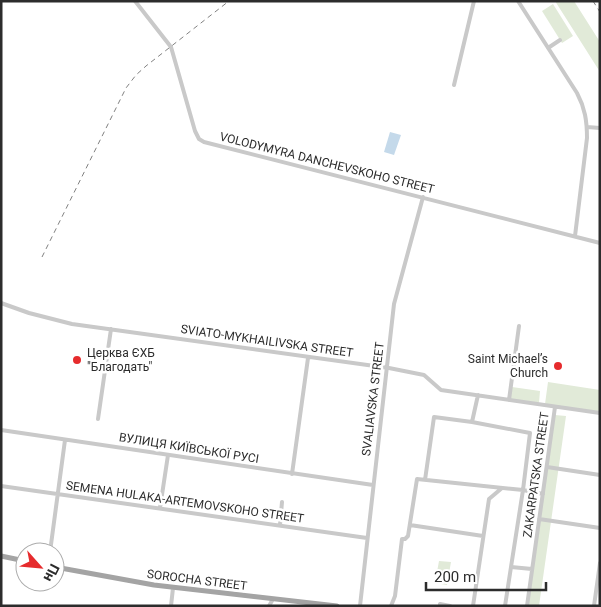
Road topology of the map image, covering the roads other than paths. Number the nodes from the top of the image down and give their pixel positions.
1 (135, 1) edge
2 (474, 1) edge
3 (518, 1) edge
4 (560, 40) dead end
5 (548, 48) junction
6 (454, 86) dead end
7 (587, 126) junction
8 (600, 128) edge
9 (423, 198) junction
10 (575, 236) junction
11 (600, 242) edge
12 (1, 303) edge
13 (519, 326) dead end
14 (111, 330) junction
15 (308, 358) junction
16 (387, 368) junction
17 (478, 395) junction
18 (508, 400) junction
19 (555, 407) junction
20 (600, 414) edge
21 (98, 420) dead end
22 (472, 422) junction
23 (1, 430) edge
24 (65, 440) junction
25 (168, 455) junction
26 (547, 467) junction
27 (292, 474) junction
28 (600, 475) edge
29 (425, 480) junction
30 (373, 484) junction
31 (1, 486) edge
32 (502, 488) junction
33 (524, 490) junction
34 (58, 494) junction
35 (543, 494) junction
36 (282, 502) dead end
37 (160, 508) junction
38 (539, 519) junction
39 (280, 525) junction
40 (410, 525) junction
41 (600, 528) edge
42 (484, 536) junction
43 (367, 538) junction
44 (51, 542) edge
45 (1, 556) edge
46 (15, 559) edge
47 (600, 564) edge
48 (511, 567) junction
49 (65, 569) edge
50 (532, 569) junction
51 (173, 588) junction
52 (273, 599) junction
53 (440, 604) dead end
54 (172, 606) edge
55 (269, 606) edge
56 (338, 606) edge
57 (360, 606) edge
58 (391, 606) edge
59 (450, 606) edge
60 (473, 606) edge
61 (505, 606) edge
62 (527, 606) edge
63 (594, 606) edge

1 - 9 street, VOLODYMYRA DANCHEVSKOHO STREET
2 - 6 street
3 - 5 street
4 - 5 street
5 - 7 street
7 - 8 street
7 - 10 street
9 - 10 street, VOLODYMYRA DANCHEVSKOHO STREET
9 - 16 street, SVALIAVSKA STREET
10 - 11 street, VOLODYMYRA DANCHEVSKOHO STREET
12 - 14 street, SVIATO-MYKHAILIVSKA STREET
13 - 18 street
14 - 15 street, SVIATO-MYKHAILIVSKA STREET
14 - 21 street
15 - 16 street, SVIATO-MYKHAILIVSKA STREET
15 - 27 street
16 - 17 street, SVIATO-MYKHAILIVSKA STREET
16 - 30 street, SVALIAVSKA STREET
17 - 18 street, SVIATO-MYKHAILIVSKA STREET
17 - 22 street
18 - 19 street, SVIATO-MYKHAILIVSKA STREET
19 - 20 street, SVIATO-MYKHAILIVSKA STREET
19 - 26 street, ZAKARPATSKA STREET
22 - 29 street
22 - 33 street
23 - 24 street, ВУЛИЦЯ КИЇВСЬКОЇ РУСІ
24 - 25 street, ВУЛИЦЯ КИЇВСЬКОЇ РУСІ
24 - 34 street
25 - 27 street, ВУЛИЦЯ КИЇВСЬКОЇ РУСІ
25 - 37 street
26 - 28 street
26 - 35 street, ZAKARPATSKA STREET
27 - 30 street, ВУЛИЦЯ КИЇВСЬКОЇ РУСІ
29 - 32 street
29 - 40 street
30 - 43 street, SVALIAVSKA STREET
31 - 34 street, SEMENA HULAKA-ARTEMOVSKOHO STREET
32 - 33 street
32 - 42 street
33 - 35 street
33 - 48 street
34 - 37 street, SEMENA HULAKA-ARTEMOVSKOHO STREET
34 - 44 street
35 - 38 street, ZAKARPATSKA STREET
36 - 39 street
37 - 39 street, SEMENA HULAKA-ARTEMOVSKOHO STREET
38 - 41 street
38 - 50 street, ZAKARPATSKA STREET
39 - 43 street, SEMENA HULAKA-ARTEMOVSKOHO STREET
40 - 42 street
40 - 58 street
42 - 60 street
43 - 57 street, SVALIAVSKA STREET
45 - 46 main road
47 - 63 street
48 - 50 street
48 - 61 street
49 - 51 main road, SOROCHA STREET
50 - 62 street, ZAKARPATSKA STREET
51 - 52 main road, SOROCHA STREET
51 - 54 street
52 - 55 street
52 - 56 main road, SOROCHA STREET
53 - 59 street

